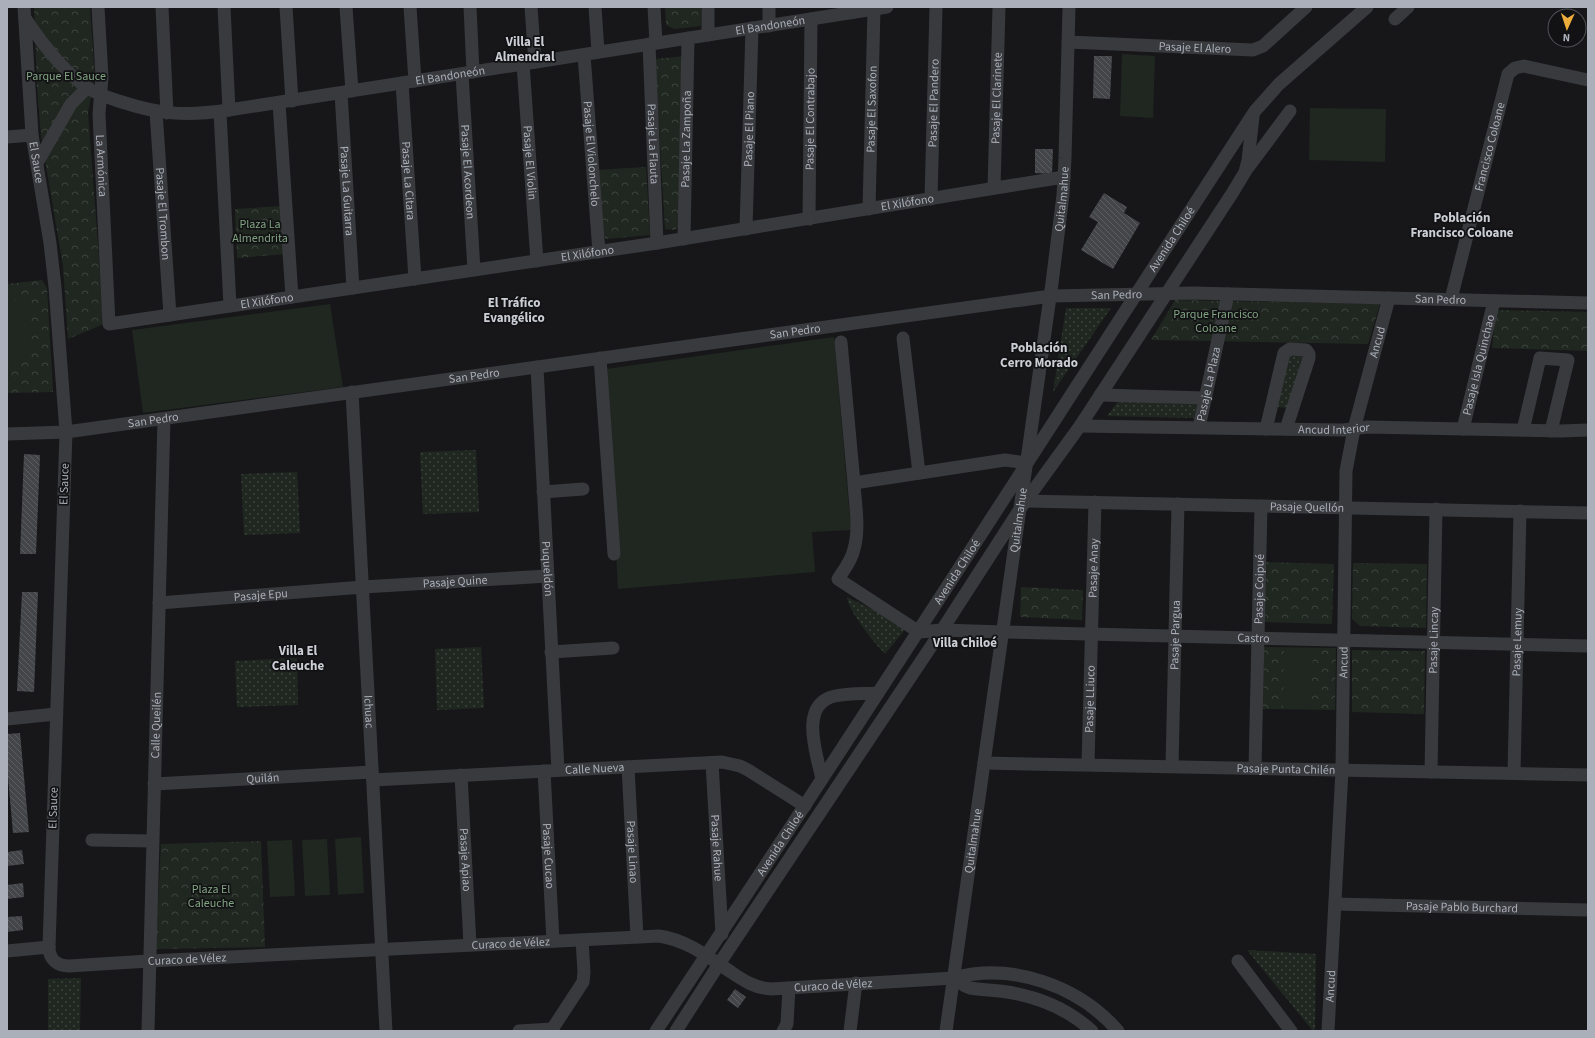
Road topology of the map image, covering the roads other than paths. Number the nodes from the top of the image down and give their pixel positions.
1 (98, 7) edge
2 (162, 7) edge
3 (224, 7) edge
4 (286, 7) edge
5 (346, 7) edge
6 (410, 7) edge
7 (470, 7) edge
8 (531, 7) edge
9 (595, 7) edge
10 (654, 7) edge
11 (708, 7) edge
12 (769, 7) edge
13 (936, 7) edge
14 (999, 7) edge
15 (1069, 7) edge
16 (1306, 7) edge
17 (1367, 7) edge
18 (1408, 7) edge
19 (881, 8) edge
20 (831, 11) edge
21 (24, 12) edge
22 (811, 19) junction
23 (1396, 19) dead end
24 (769, 26) junction
25 (752, 28) junction
26 (708, 35) junction
27 (688, 38) junction
28 (1068, 42) junction
29 (653, 44) junction
30 (598, 52) junction
31 (584, 55) junction
32 (529, 63) junction
33 (468, 73) junction
34 (1588, 80) edge
35 (408, 82) junction
36 (87, 88) junction
37 (346, 92) junction
38 (100, 95) junction
39 (285, 102) junction
40 (225, 111) junction
41 (1255, 111) junction
42 (162, 112) junction
43 (1290, 112) dead end
44 (32, 135) junction
45 (7, 137) edge
46 (37, 163) junction
47 (1245, 172) junction
48 (1064, 177) junction
49 (994, 188) junction
50 (931, 199) junction
51 (869, 209) junction
52 (809, 219) junction
53 (746, 229) junction
54 (684, 239) junction
55 (657, 244) junction
56 (599, 252) junction
57 (537, 261) junction
58 (474, 270) junction
59 (415, 279) junction
60 (353, 288) junction
61 (1168, 293) junction
62 (1228, 294) junction
63 (1135, 295) junction
64 (1051, 296) junction
65 (292, 297) junction
66 (1390, 298) junction
67 (1451, 299) junction
68 (1494, 300) junction
69 (1588, 303) edge
70 (230, 306) junction
71 (170, 315) junction
72 (109, 324) joint
73 (903, 338) dead end
74 (841, 342) dead end
75 (600, 358) junction
76 (537, 367) junction
77 (352, 392) junction
78 (1100, 395) junction
79 (1206, 398) junction
80 (164, 419) junction
81 (1080, 426) junction
82 (1199, 427) junction
83 (1266, 429) junction
84 (1286, 429) junction
85 (1354, 429) junction
86 (1464, 429) junction
87 (1523, 430) junction
88 (1588, 430) edge
89 (1551, 431) junction
90 (66, 432) junction
91 (7, 434) edge
92 (1027, 463) junction
93 (919, 473) junction
94 (854, 483) junction
95 (583, 489) dead end
96 (543, 492) junction
97 (1094, 502) junction
98 (1023, 503) junction
99 (1178, 504) junction
100 (1261, 506) junction
101 (1345, 508) junction
102 (1436, 509) junction
103 (1520, 511) junction
104 (1588, 513) edge
105 (614, 554) dead end
106 (548, 576) junction
107 (362, 587) junction
108 (158, 603) junction
109 (942, 630) junction
110 (919, 632) junction
111 (1003, 632) junction
112 (1091, 634) junction
113 (1175, 636) junction
114 (1258, 638) junction
115 (1343, 640) junction
116 (1433, 642) junction
117 (1517, 644) junction
118 (1588, 646) edge
119 (613, 648) dead end
120 (552, 652) junction
121 (878, 693) junction
122 (56, 714) junction
123 (7, 719) edge
124 (712, 763) junction
125 (984, 763) junction
126 (1088, 764) junction
127 (1172, 766) junction
128 (628, 767) junction
129 (1255, 768) junction
130 (558, 770) junction
131 (1342, 770) junction
132 (544, 771) junction
133 (1431, 772) junction
134 (1514, 773) junction
135 (461, 775) junction
136 (1588, 775) edge
137 (372, 776) junction
138 (822, 779) junction
139 (154, 784) junction
140 (805, 806) junction
141 (92, 840) dead end
142 (152, 841) junction
143 (1335, 904) junction
144 (1588, 910) edge
145 (722, 934) junction
146 (637, 937) junction
147 (582, 940) junction
148 (553, 941) junction
149 (470, 945) junction
150 (49, 947) junction
151 (381, 949) junction
152 (7, 951) edge
153 (706, 956) junction
154 (149, 961) junction
155 (1238, 961) dead end
156 (54, 962) joint
157 (719, 964) junction
158 (954, 978) junction
159 (856, 983) junction
160 (789, 988) junction
161 (552, 1030) edge
162 (148, 1031) edge
163 (386, 1031) edge
164 (519, 1031) edge
165 (656, 1031) edge
166 (676, 1031) edge
167 (783, 1031) edge
168 (850, 1031) edge
169 (946, 1031) edge
170 (1092, 1031) edge
171 (1118, 1031) edge
172 (1291, 1031) edge
173 (1328, 1031) edge

1 - 38 street, La Armónica
2 - 42 street, Pasaje El Trombon
3 - 40 street
4 - 39 street
5 - 37 street, Pasaje La Guitarra
6 - 35 street, Pasaje La Citara
7 - 33 street, Pasaje El Acordeon
8 - 32 street, Pasaje El Violin
9 - 30 street
10 - 29 street, Pasaje La Flauta
11 - 26 street
12 - 24 street
13 - 50 street, Pasaje El Pandero
14 - 49 street, Pasaje El Clarinete
15 - 28 street, Quitalmahue
16 - 28 street, Pasaje El Alero
17 - 41 street, Avenida Chiloé
18 - 23 street
19 - 20 street, El Bandoneón
19 - 51 street, Pasaje El Saxofon
20 - 22 street, El Bandoneón
21 - 36 street, El Bandoneón
21 - 44 street, El Sauce
22 - 24 street, El Bandoneón
22 - 52 street, Pasaje El Contrabajo
24 - 25 street, El Bandoneón
25 - 26 street, El Bandoneón
25 - 53 street, Pasaje El Piano
26 - 27 street, El Bandoneón
27 - 29 street, El Bandoneón
27 - 54 street, Pasaje La Zampoña
28 - 48 street, Quitalmahue
29 - 30 street, El Bandoneón
29 - 55 street, Pasaje La Flauta
30 - 31 street, El Bandoneón
31 - 32 street, El Bandoneón
31 - 56 street, Pasaje El Violonchelo
32 - 33 street, El Bandoneón
32 - 57 street, Pasaje El Violin
33 - 35 street, El Bandoneón
33 - 58 street, Pasaje El Acordeon
34 - 67 street, Francisco Coloane
35 - 37 street, El Bandoneón
35 - 59 street, Pasaje La Citara
36 - 38 street, El Bandoneón
36 - 46 street
37 - 39 street, El Bandoneón
37 - 60 street, Pasaje La Guitarra
38 - 42 street, El Bandoneón
38 - 72 street, La Armónica
39 - 40 street, El Bandoneón
39 - 65 street
40 - 42 street, El Bandoneón
40 - 70 street
41 - 47 street, Avenida Chiloé
41 - 63 street, Avenida Chiloé
42 - 71 street, Pasaje El Trombon
43 - 47 street
44 - 45 street
44 - 46 street, El Sauce
46 - 90 street, El Sauce
47 - 61 street, Avenida Chiloé
48 - 49 street, El Xilófono
48 - 64 street, Quitalmahue
49 - 50 street, El Xilófono
50 - 51 street, El Xilófono
51 - 52 street, El Xilófono
52 - 53 street, El Xilófono
53 - 54 street, El Xilófono
54 - 55 street, El Xilófono
55 - 56 street, El Xilófono
56 - 57 street, El Xilófono
57 - 58 street, El Xilófono
58 - 59 street, El Xilófono
59 - 60 street, El Xilófono
60 - 65 street, El Xilófono
61 - 62 street, San Pedro
61 - 63 street, San Pedro
61 - 78 street, Avenida Chiloé
62 - 66 street, San Pedro
62 - 79 street, Pasaje La Plaza
63 - 64 street, San Pedro
63 - 92 street, Avenida Chiloé
64 - 75 street, San Pedro
64 - 92 street, Quitalmahue
65 - 70 street, El Xilófono
66 - 67 street, San Pedro
66 - 85 street, Ancud
67 - 68 street, San Pedro
68 - 69 street, San Pedro
68 - 86 street, Pasaje Isla Quinchao
70 - 71 street, El Xilófono
71 - 72 street, El Xilófono
73 - 93 street
74 - 94 street
75 - 76 street, San Pedro
75 - 105 street
76 - 77 street, San Pedro
76 - 96 street, Puqueldón
77 - 80 street, San Pedro
77 - 107 street, Ichuac
78 - 79 street
78 - 81 street, Avenida Chiloé
79 - 82 street, Pasaje La Plaza
80 - 90 street, San Pedro
80 - 108 street, Calle Queilén
81 - 82 street, Ancud Interior
81 - 98 street, Avenida Chiloé
82 - 83 street, Ancud Interior
83 - 84 street, Ancud Interior
83 - 84 street
84 - 85 street, Ancud Interior
85 - 86 street, Ancud Interior
85 - 101 street, Ancud
86 - 87 street, Ancud Interior
87 - 89 street, Ancud Interior
87 - 89 street
88 - 89 street, Ancud Interior
90 - 91 street, San Pedro
90 - 122 street, El Sauce
92 - 93 street
92 - 98 street, Quitalmahue
92 - 110 street, Avenida Chiloé
93 - 94 street
94 - 110 street
95 - 96 street
96 - 106 street, Puqueldón
97 - 98 street, Pasaje Quellón
97 - 99 street, Pasaje Quellón
97 - 112 street, Pasaje Anay
98 - 109 street, Avenida Chiloé
98 - 111 street, Quitalmahue
99 - 100 street, Pasaje Quellón
99 - 113 street, Pasaje Pargua
100 - 101 street, Pasaje Quellón
100 - 114 street, Pasaje Coipué
101 - 102 street, Pasaje Quellón
101 - 115 street, Ancud
102 - 103 street, Pasaje Quellón
102 - 116 street, Pasaje Lincay
103 - 104 street, Pasaje Quellón
103 - 117 street, Pasaje Lemuy
106 - 107 street, Pasaje Quine
106 - 120 street, Puqueldón
107 - 108 street, Pasaje Epu
107 - 137 street, Ichuac
108 - 139 street, Calle Queilén
109 - 110 street, Castro
109 - 111 street, Castro
109 - 157 street, Avenida Chiloé
110 - 121 street, Avenida Chiloé
111 - 112 street, Castro
111 - 125 street, Quitalmahue
112 - 113 street, Castro
112 - 126 street, Pasaje LLiuco
113 - 114 street, Castro
113 - 127 street, Pasaje Pargua
114 - 115 street, Castro
114 - 129 street, Pasaje Coipué
115 - 116 street, Castro
115 - 131 street, Ancud
116 - 117 street, Castro
116 - 133 street, Pasaje Lincay
117 - 118 street, Castro
117 - 134 street, Pasaje Lemuy
119 - 120 street
120 - 130 street, Puqueldón
121 - 138 street, Avenida Chiloé
121 - 138 street
122 - 123 street
122 - 150 street, El Sauce
124 - 128 street, Calle Nueva
124 - 140 street, Calle Nueva
124 - 145 street, Pasaje Rahue
125 - 126 street, Pasaje Punta Chilén
125 - 158 street, Quitalmahue
126 - 127 street, Pasaje Punta Chilén
127 - 129 street, Pasaje Punta Chilén
128 - 130 street, Calle Nueva
128 - 146 street, Pasaje Linao
129 - 131 street, Pasaje Punta Chilén
130 - 132 street, Calle Nueva
131 - 133 street, Pasaje Punta Chilén
131 - 143 street, Ancud
132 - 135 street, Calle Nueva
132 - 148 street, Pasaje Cucao
133 - 134 street, Pasaje Punta Chilén
134 - 136 street, Pasaje Punta Chilén
135 - 137 street, Calle Nueva
135 - 149 street, Pasaje Apiao
137 - 139 street, Quilán
137 - 151 street, Ichuac
138 - 140 street, Avenida Chiloé
139 - 142 street, Calle Queilén
140 - 145 street, Avenida Chiloé
141 - 142 street
142 - 154 street, Calle Queilén
143 - 144 street, Pasaje Pablo Burchard
143 - 173 street, Ancud
145 - 153 street, Avenida Chiloé
146 - 147 street, Curaco de Vélez
146 - 153 street, Curaco de Vélez
147 - 148 street, Curaco de Vélez
147 - 161 street
148 - 149 street, Curaco de Vélez
149 - 151 street, Curaco de Vélez
150 - 152 street
150 - 156 street, El Sauce
151 - 154 street, Curaco de Vélez
151 - 163 street, Ichuac
153 - 157 street, Curaco de Vélez
153 - 165 street, Avenida Chiloé
154 - 156 street, Curaco de Vélez
154 - 162 street, Calle Queilén
155 - 172 street
157 - 160 street, Curaco de Vélez
157 - 166 street, Avenida Chiloé
158 - 159 street, Curaco de Vélez
158 - 169 street, Quitalmahue
158 - 170 street
158 - 171 street, Curaco de Vélez
159 - 160 street, Curaco de Vélez
159 - 168 street
160 - 167 street
161 - 164 street

